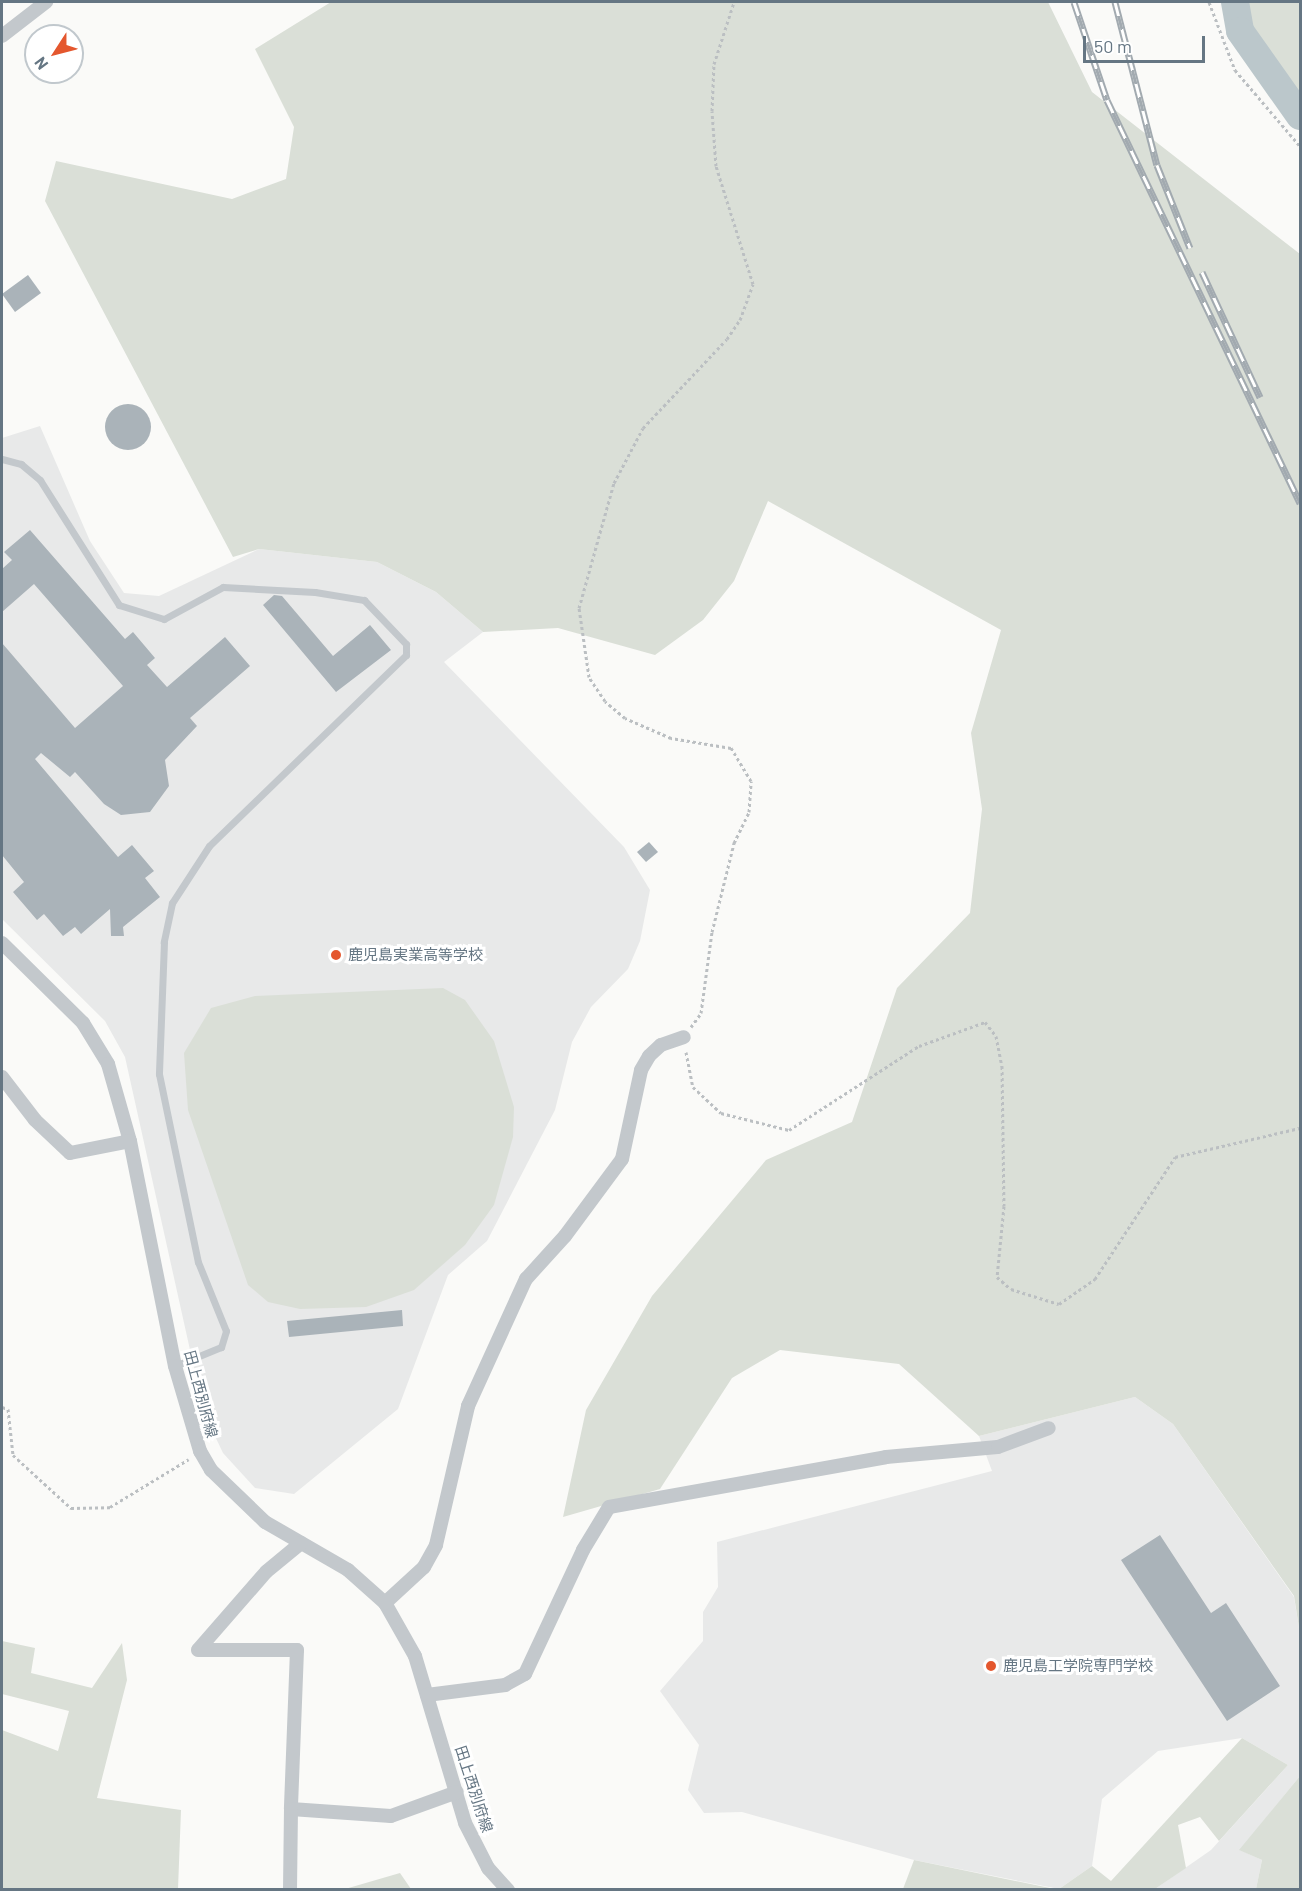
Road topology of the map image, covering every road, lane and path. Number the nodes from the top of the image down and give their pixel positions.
1 (46, 2) edge
2 (734, 2) edge
3 (1209, 2) edge
4 (2, 36) edge
5 (1300, 146) edge
6 (2, 459) edge
7 (2, 943) edge
8 (684, 1037) junction
9 (2, 1077) edge
10 (1300, 1128) edge
11 (130, 1141) junction
12 (175, 1366) junction
13 (2, 1407) edge
14 (1049, 1428) dead end
15 (200, 1451) junction
16 (301, 1543) junction
17 (385, 1603) junction
18 (427, 1695) junction
19 (457, 1792) junction
20 (291, 1809) junction
21 (290, 1890) edge
22 (508, 1890) edge

1 - 4 street
2 - 8 path
3 - 5 path
6 - 12 lane
7 - 11 street, 田上西別府線
8 - 10 path
8 - 17 street
9 - 11 street
11 - 12 street, 田上西別府線
12 - 15 street, 田上西別府線
13 - 15 path
14 - 18 street
15 - 16 street, 田上西別府線
16 - 17 street, 田上西別府線
16 - 20 street
17 - 18 street, 田上西別府線
18 - 19 street, 田上西別府線
19 - 20 street
19 - 22 street, 田上西別府線
20 - 21 street

